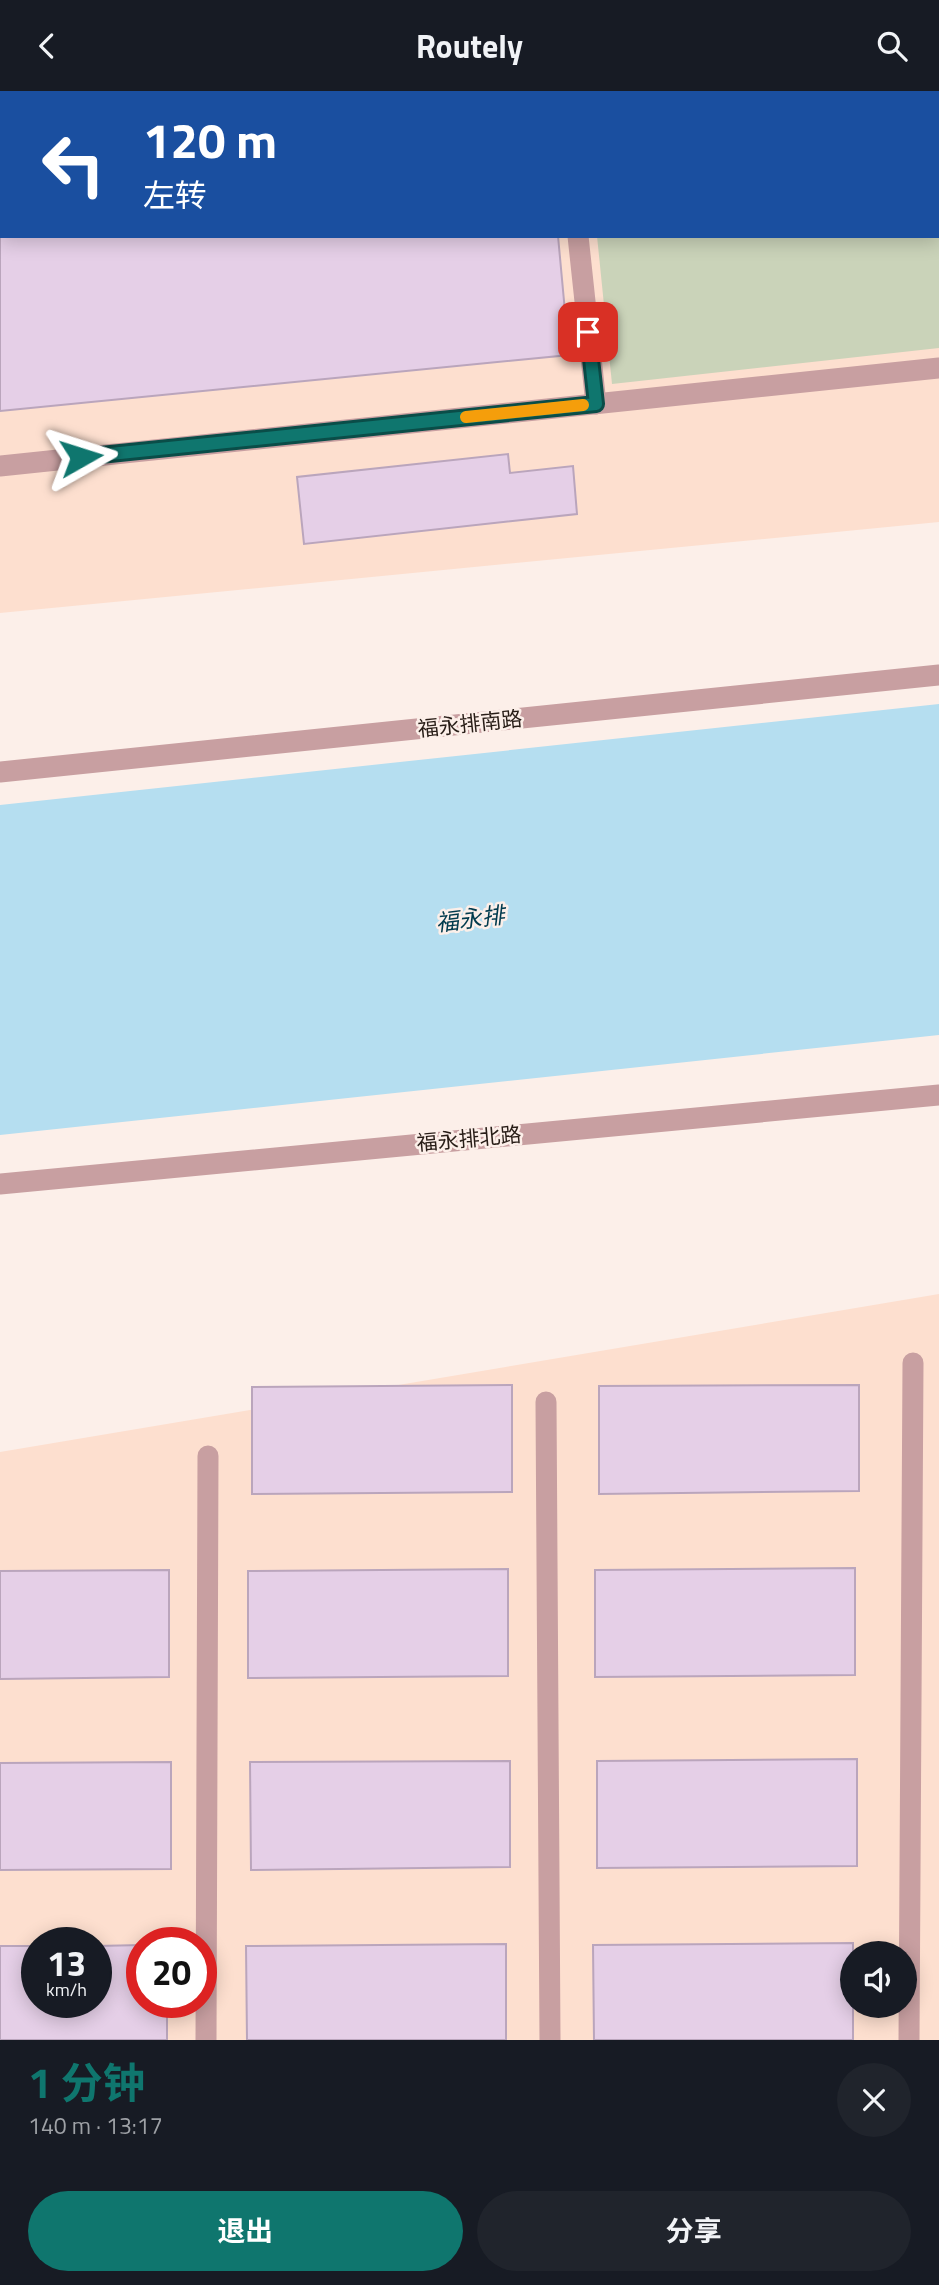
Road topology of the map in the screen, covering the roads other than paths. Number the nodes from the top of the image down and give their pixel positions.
1 (578, 238) edge
2 (939, 367) edge
3 (596, 404) junction
4 (0, 466) edge
5 (939, 675) edge
6 (0, 772) edge
7 (939, 1095) edge
8 (0, 1184) edge
9 (913, 1363) dead end
10 (546, 1402) dead end
11 (208, 1456) dead end
12 (206, 2040) edge
13 (550, 2040) edge
14 (909, 2040) edge

1 - 3 street
2 - 3 street
3 - 4 street
5 - 6 street, 福永排南路
7 - 8 street, 福永排北路
9 - 14 street
10 - 13 street
11 - 12 street

